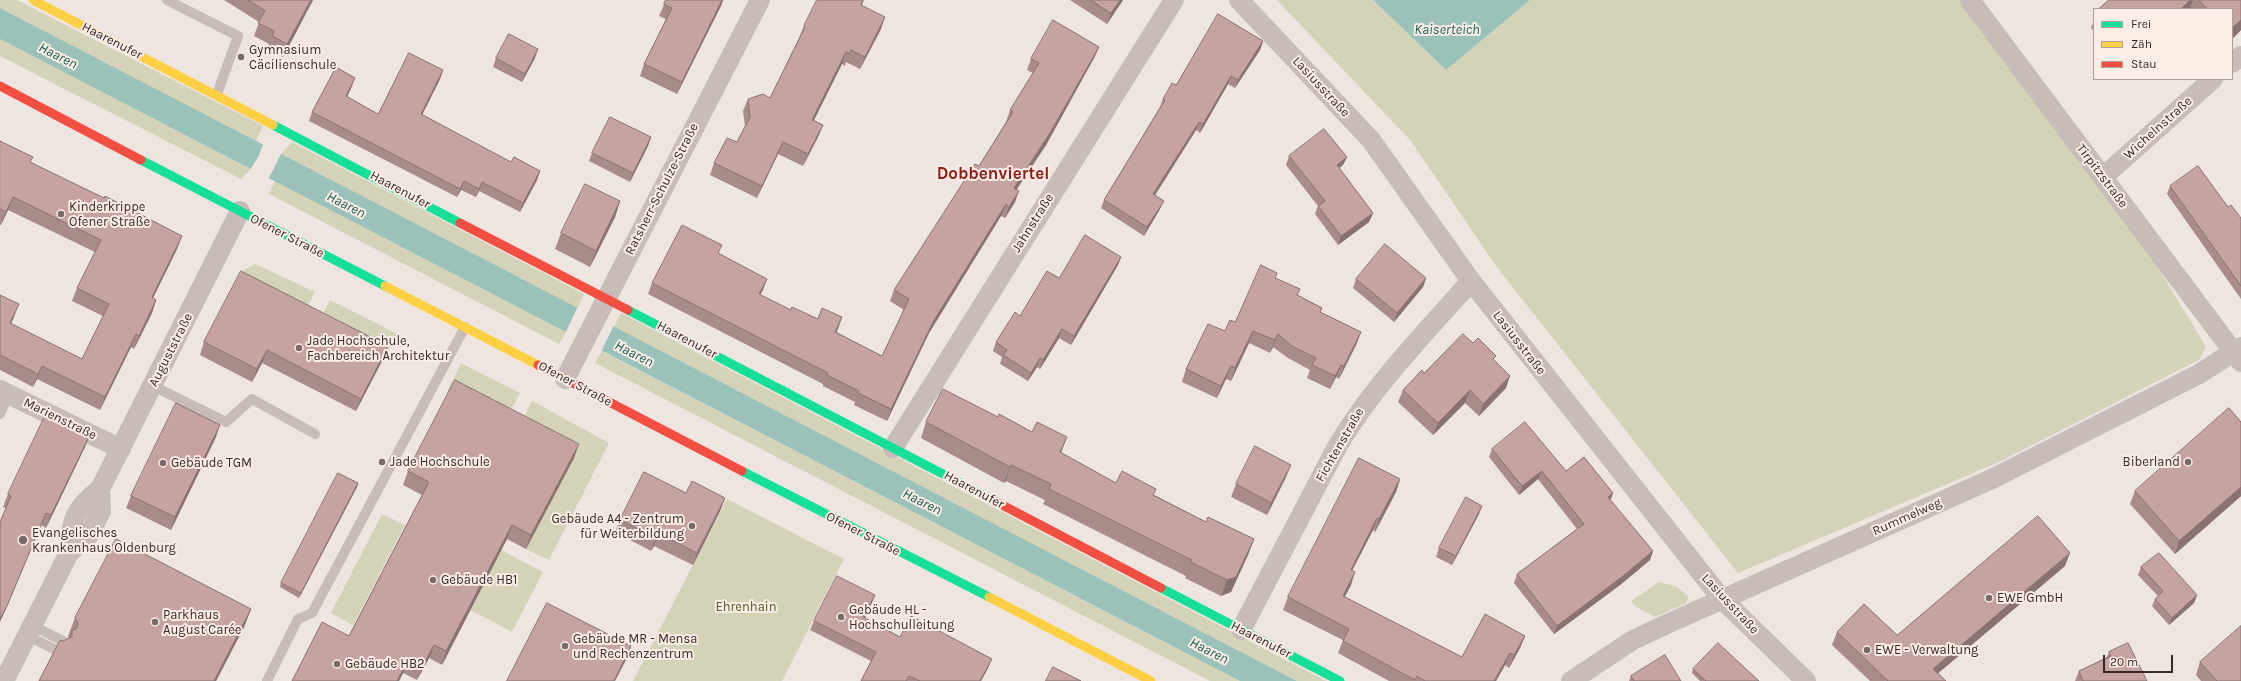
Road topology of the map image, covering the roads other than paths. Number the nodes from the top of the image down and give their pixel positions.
1 (33, 0) edge
2 (167, 0) edge
3 (760, 0) edge
4 (1174, 0) edge
5 (1239, 0) edge
6 (1970, 0) edge
7 (2241, 56) edge
8 (2233, 62) edge
9 (2212, 80) edge
10 (0, 86) edge
11 (217, 94) junction
12 (2103, 177) junction
13 (240, 211) junction
14 (1471, 281) junction
15 (606, 297) junction
16 (464, 327) junction
17 (2238, 354) edge
18 (565, 379) junction
19 (153, 386) junction
20 (5, 392) edge
21 (0, 414) edge
22 (315, 434) dead end
23 (893, 448) junction
24 (121, 449) junction
25 (1721, 598) junction
26 (1241, 630) junction
27 (31, 631) junction
28 (65, 642) edge
29 (60, 652) edge
30 (4, 681) edge
31 (267, 681) edge
32 (1151, 681) edge
33 (1340, 681) edge
34 (1571, 681) edge
35 (1806, 681) edge

1 - 11 street, Haarenufer
2 - 11 lane
3 - 15 street, Ratsherr-Schulze-Straße
4 - 23 street, Jahnstraße
5 - 14 street, Lasiusstraße
6 - 12 street, Tirpitzstraße
7 - 8 street
9 - 12 street, Wichelnstraße
10 - 13 street, Ofener Straße
11 - 15 street, Haarenufer
12 - 17 street, Tirpitzstraße
13 - 16 street, Ofener Straße
13 - 19 street, Auguststraße
14 - 25 street, Lasiusstraße
14 - 26 street, Fichtenstraße
15 - 18 street, Ratsherr-Schulze-Straße
15 - 23 street, Haarenufer
16 - 18 street, Ofener Straße
16 - 31 lane
17 - 25 street, Rummelweg
18 - 32 street, Ofener Straße
19 - 22 lane
19 - 24 street, Auguststraße
20 - 21 lane
20 - 24 street, Marienstraße
23 - 26 street, Haarenufer
24 - 27 street, Auguststraße
25 - 34 street, Rummelweg
25 - 35 street, Lasiusstraße
26 - 33 street, Haarenufer
27 - 28 lane
27 - 29 lane
27 - 30 street, Auguststraße

